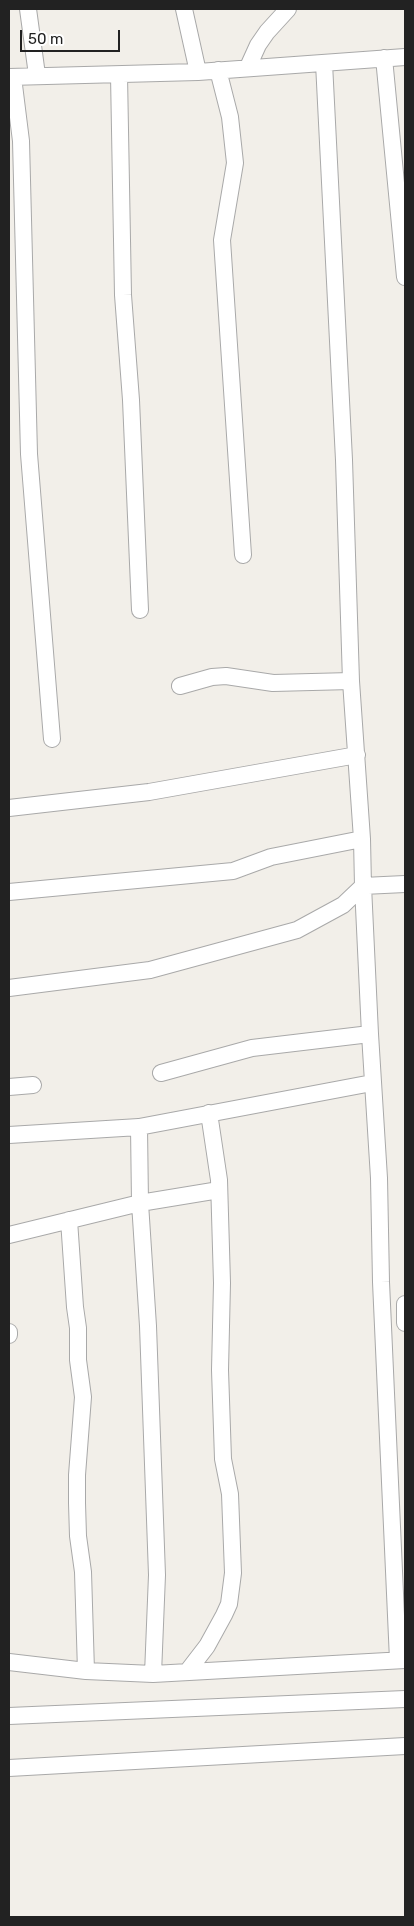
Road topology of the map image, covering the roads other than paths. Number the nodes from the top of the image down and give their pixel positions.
1 (28, 9) edge
2 (184, 9) edge
3 (288, 9) edge
4 (405, 57) edge
5 (384, 58) junction
6 (324, 63) junction
7 (248, 67) junction
8 (218, 70) junction
9 (198, 72) junction
10 (37, 75) junction
11 (119, 75) junction
12 (11, 77) edge
13 (405, 278) edge
14 (243, 555) dead end
15 (140, 610) dead end
16 (351, 681) junction
17 (180, 686) dead end
18 (52, 739) dead end
19 (357, 755) junction
20 (9, 808) edge
21 (362, 839) junction
22 (405, 884) edge
23 (363, 886) junction
24 (9, 892) edge
25 (9, 988) edge
26 (370, 1034) junction
27 (161, 1074) dead end
28 (372, 1083) junction
29 (33, 1085) dead end
30 (9, 1087) edge
31 (210, 1113) junction
32 (139, 1127) junction
33 (9, 1135) edge
34 (219, 1190) junction
35 (140, 1203) junction
36 (69, 1220) junction
37 (9, 1235) edge
38 (405, 1304) edge
39 (405, 1323) edge
40 (402, 1660) edge
41 (9, 1662) edge
42 (86, 1671) junction
43 (187, 1672) junction
44 (153, 1674) junction
45 (405, 1699) edge
46 (9, 1716) edge
47 (405, 1746) edge
48 (9, 1768) edge

1 - 10 street
2 - 9 street
3 - 7 street
4 - 5 street
5 - 6 street
5 - 13 street
6 - 7 street
6 - 16 street
7 - 8 street
8 - 9 street
8 - 14 street
9 - 11 street
10 - 11 street
10 - 12 street
11 - 15 street
12 - 18 street
16 - 17 street
16 - 19 street
19 - 20 street
19 - 21 street
21 - 23 street
21 - 24 street
22 - 23 street
23 - 25 street
23 - 26 street
26 - 27 street
26 - 28 street
28 - 31 street
28 - 40 street
29 - 30 street
31 - 32 street
31 - 34 street
32 - 33 street
32 - 35 street
34 - 35 street
34 - 43 street
35 - 36 street
35 - 44 street
36 - 37 street
36 - 42 street
38 - 39 street
40 - 43 street
41 - 42 street
42 - 44 street
43 - 44 street
45 - 46 street
47 - 48 street

